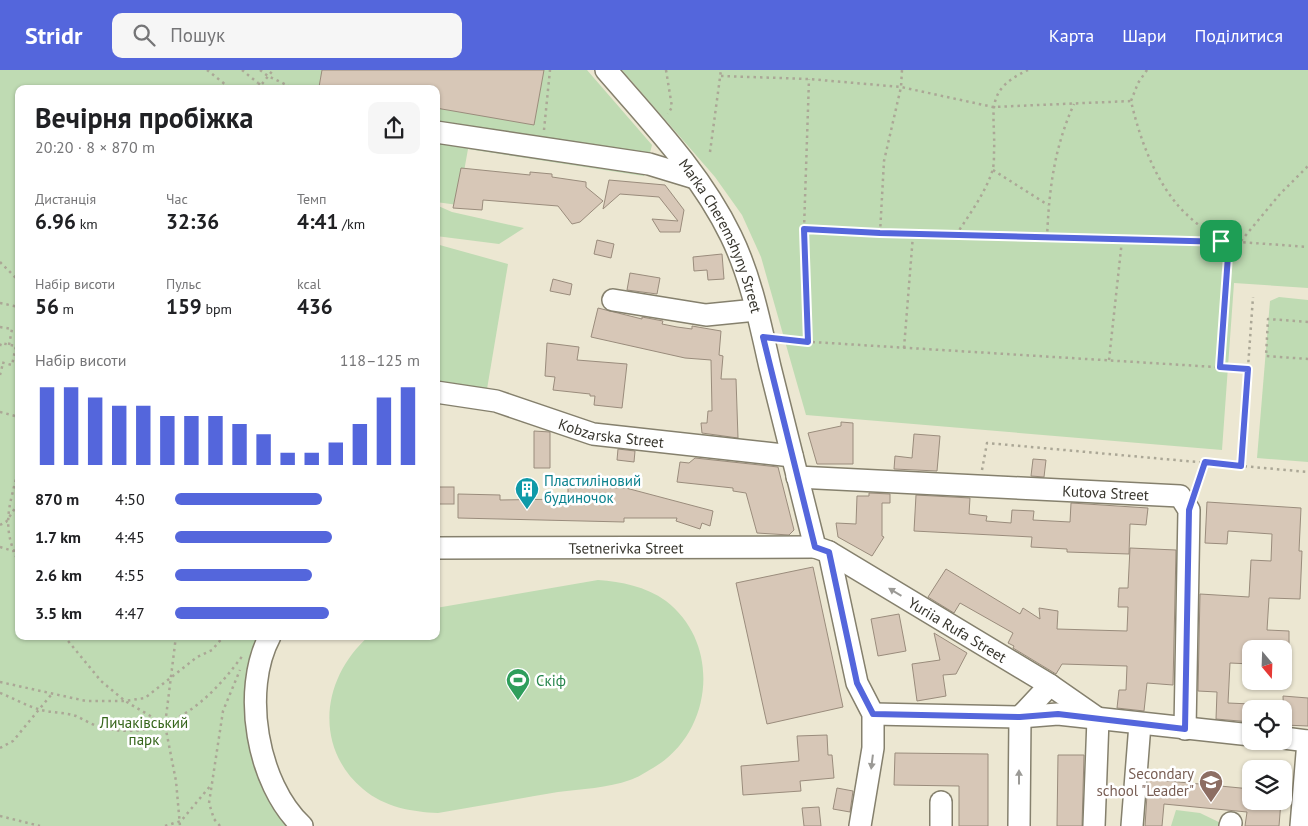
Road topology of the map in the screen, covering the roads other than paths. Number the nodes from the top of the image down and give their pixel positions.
1 (606, 70) edge
2 (440, 133) edge
3 (695, 178) junction
4 (613, 300) dead end
5 (756, 310) junction
6 (440, 393) edge
7 (792, 456) junction
8 (797, 477) junction
9 (440, 548) edge
10 (822, 550) junction
11 (269, 640) edge
12 (1050, 685) junction
13 (873, 714) junction
14 (1020, 717) junction
15 (1098, 719) junction
16 (1140, 724) junction
17 (1185, 729) junction
18 (1242, 734) edge
19 (1292, 739) edge
20 (1308, 741) edge
21 (941, 802) dead end
22 (302, 826) edge
23 (860, 826) edge
24 (941, 826) edge
25 (1019, 826) edge
26 (1094, 826) edge
27 (1132, 826) edge
28 (1302, 826) edge

1 - 3 street, Marka Cheremshyny Street
2 - 3 street
3 - 5 street, Marka Cheremshyny Street
4 - 5 street
5 - 7 street, Marka Cheremshyny Street
6 - 7 street, Kobzarska Street
7 - 8 street, Marka Cheremshyny Street
8 - 10 street, Marka Cheremshyny Street
8 - 17 street, Kutova Street
9 - 10 street, Tsetnerivka Street
12 -> 10 street, Yuriia Rufa Street
10 - 13 street, Marka Cheremshyny Street
11 - 22 street
12 - 14 street
12 - 15 street, Yuriia Rufa Street
13 - 14 street
13 -> 23 street, Marka Cheremshyny Street
14 - 15 street
25 -> 14 street
15 - 16 street
15 - 26 street
16 - 17 street
16 - 27 street
17 - 18 street
19 - 20 street
20 - 28 street
21 - 24 street

